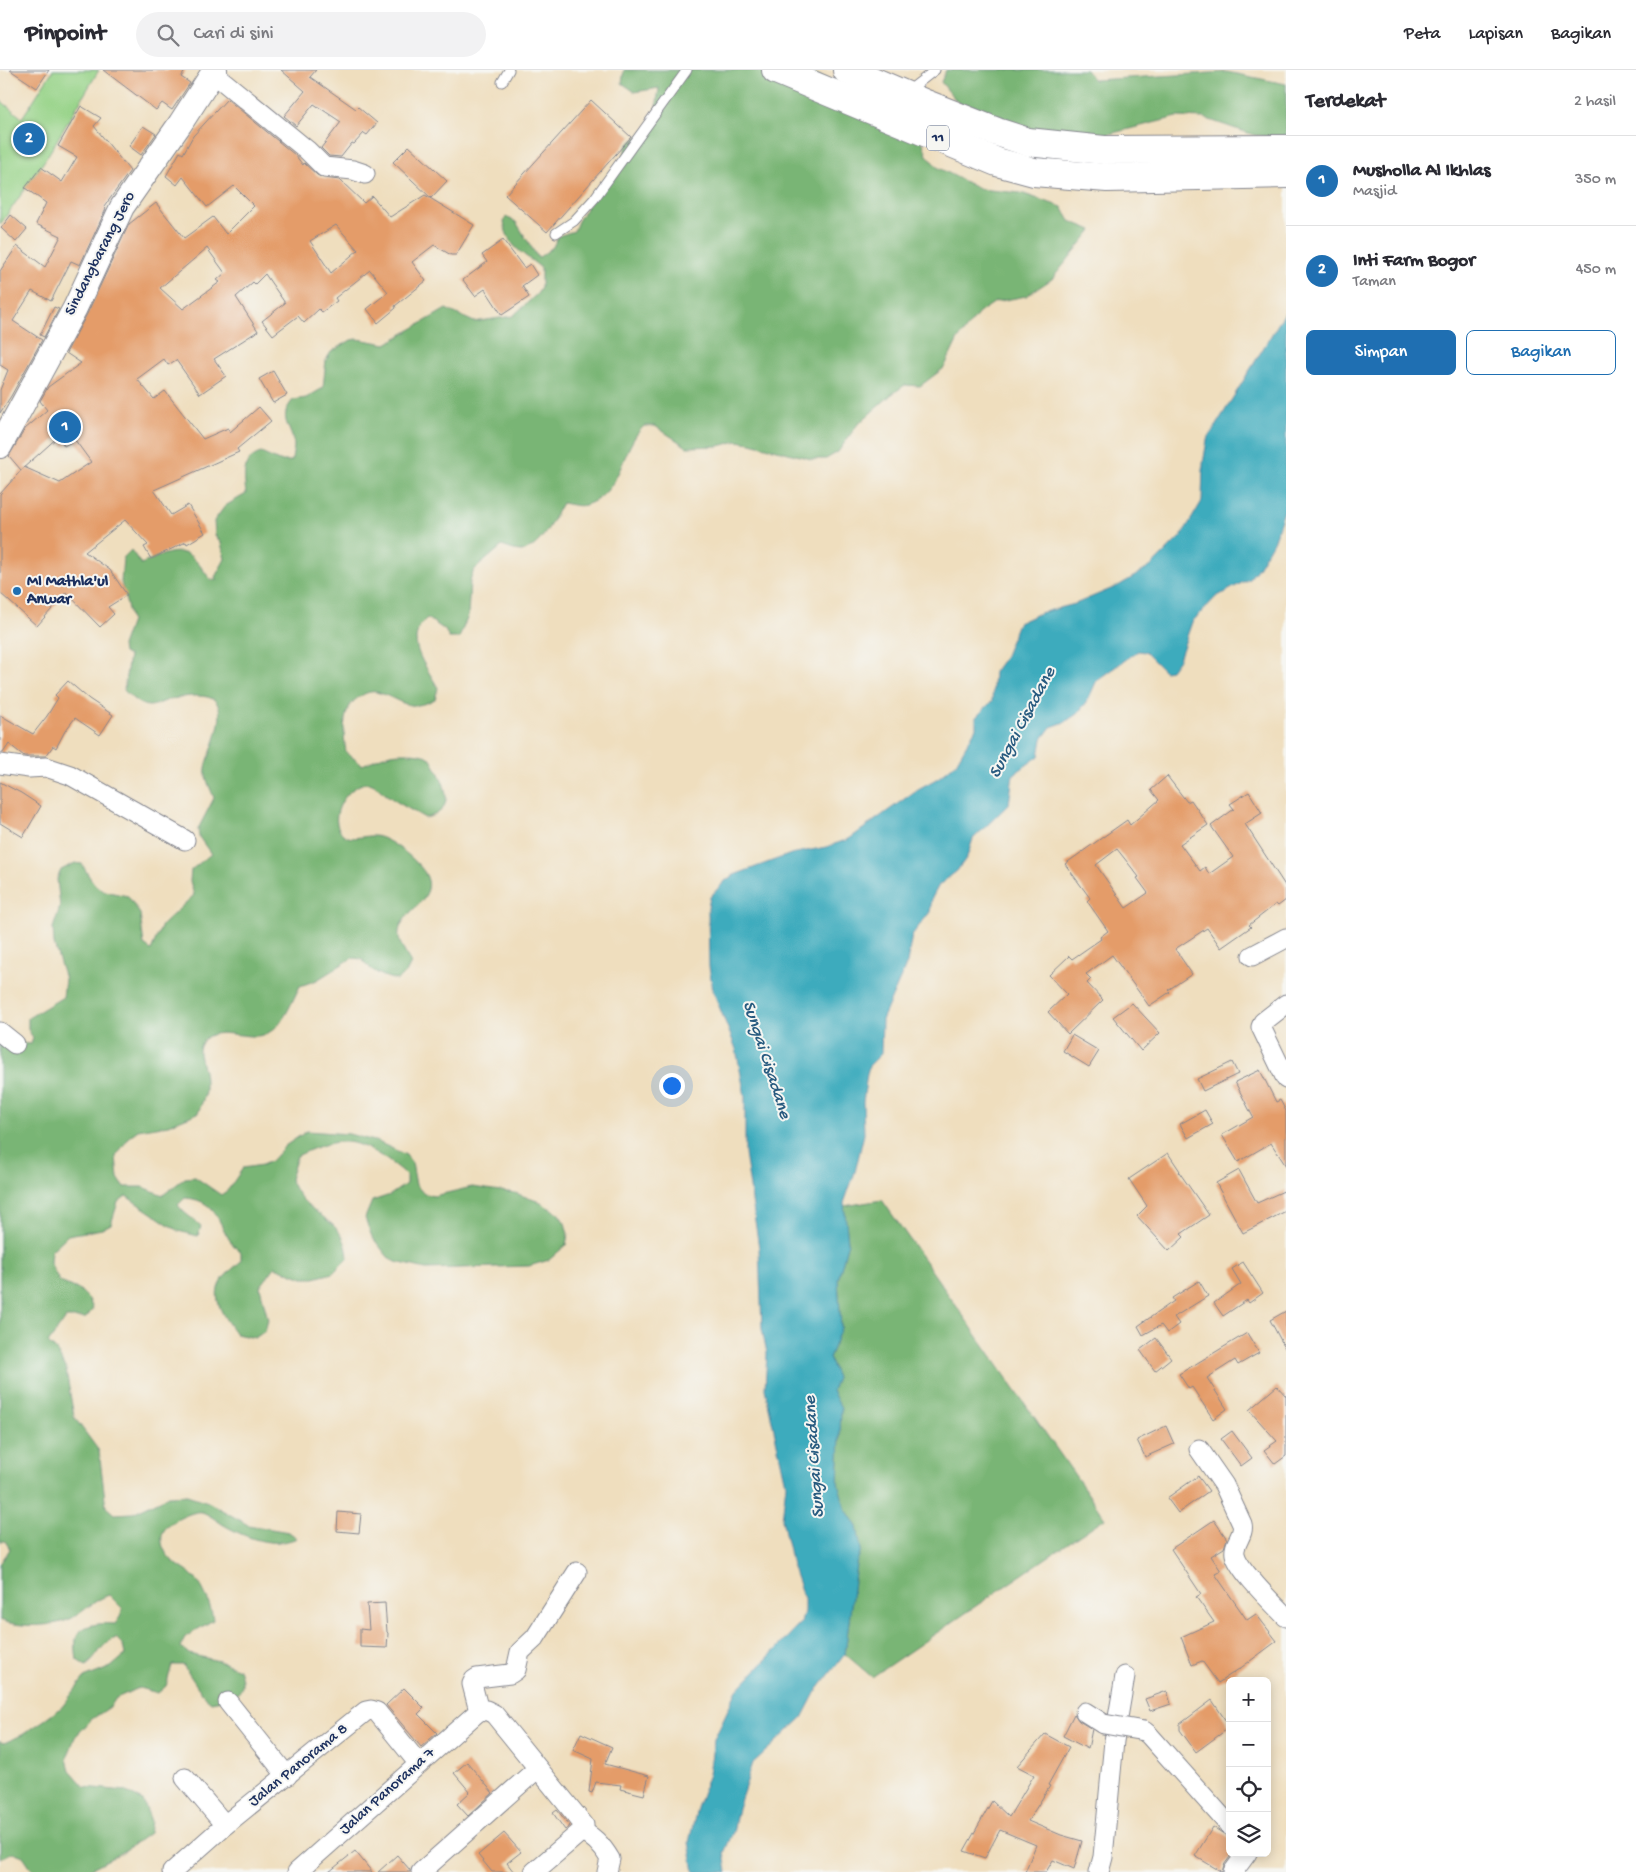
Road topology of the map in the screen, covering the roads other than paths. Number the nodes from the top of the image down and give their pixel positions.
1 (509, 70) edge
2 (687, 70) edge
3 (776, 70) edge
4 (846, 70) edge
5 (935, 70) edge
6 (214, 72) edge
7 (502, 82) dead end
8 (904, 95) junction
9 (1286, 148) edge
10 (365, 174) dead end
11 (1286, 174) edge
12 (556, 233) dead end
13 (0, 446) edge
14 (0, 764) edge
15 (185, 840) dead end
16 (1286, 938) edge
17 (1252, 956) dead end
18 (1286, 1004) edge
19 (0, 1032) edge
20 (15, 1044) dead end
21 (1286, 1079) edge
22 (1199, 1449) dead end
23 (576, 1572) dead end
24 (1286, 1617) edge
25 (1125, 1676) dead end
26 (228, 1702) dead end
27 (479, 1711) junction
28 (1085, 1712) dead end
29 (419, 1764) junction
30 (537, 1769) junction
31 (287, 1776) junction
32 (185, 1778) dead end
33 (1226, 1822) edge
34 (225, 1825) junction
35 (581, 1831) junction
36 (1244, 1857) edge
37 (172, 1872) edge
38 (297, 1872) edge
39 (421, 1872) edge
40 (534, 1872) edge
41 (607, 1872) edge
42 (1099, 1872) edge
43 (1233, 1872) edge

1 - 7 lane
2 - 12 lane
3 - 11 highway, 11
4 - 8 highway, 11
5 - 8 lane
6 - 10 street
6 - 13 street, Sindangbarang Jero
8 - 9 highway, 11
14 - 15 street
16 - 17 street
18 - 21 street
19 - 20 street
22 - 24 street
23 - 27 street
25 - 42 street
26 - 31 street
27 - 29 street, Jalan Panorama 7
27 - 30 street
28 - 33 street, bridge
29 - 31 street, Jalan Panorama 8
29 - 38 street, Jalan Panorama 7
30 - 35 street
30 - 39 street
31 - 34 street, Jalan Panorama 8
32 - 34 street
34 - 37 street, Jalan Panorama 8
35 - 40 street
35 - 41 street
36 - 43 street

